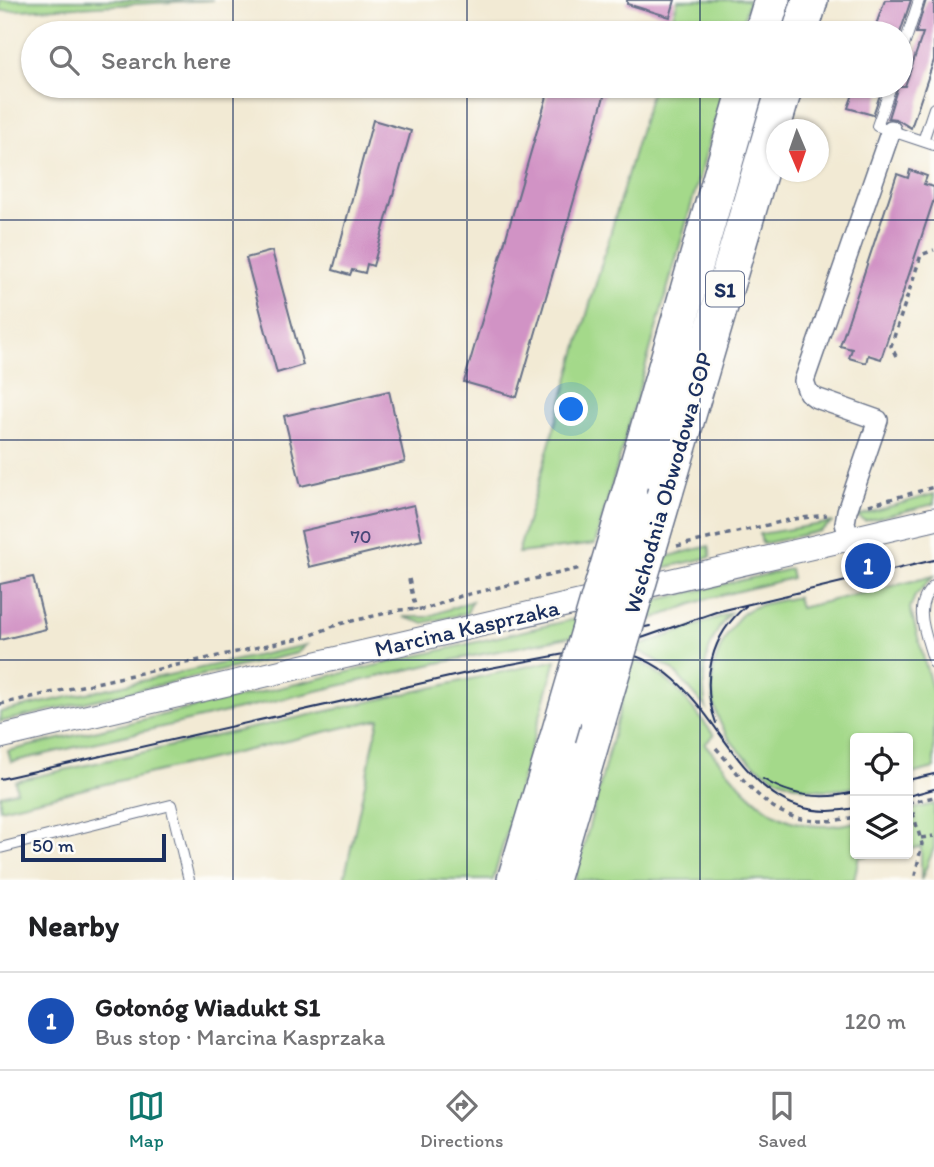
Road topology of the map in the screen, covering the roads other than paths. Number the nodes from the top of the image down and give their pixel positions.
1 (772, 0) edge
2 (810, 0) edge
3 (919, 0) edge
4 (766, 21) edge
5 (804, 21) edge
6 (912, 21) edge
7 (744, 98) edge
8 (781, 98) edge
9 (887, 98) edge
10 (934, 108) edge
11 (891, 130) junction
12 (923, 141) junction
13 (934, 145) edge
14 (934, 519) edge
15 (849, 539) junction
16 (934, 586) edge
17 (934, 663) edge
18 (0, 737) edge
19 (0, 848) edge
20 (189, 880) edge
21 (515, 880) edge
22 (551, 880) edge

1 - 4 highway
2 - 5 highway
3 - 6 lane
7 - 21 highway, Wschodnia Obwodowa GOP / S1, bridge
8 - 22 highway, Wschodnia Obwodowa GOP / S1, bridge
9 - 11 lane
10 - 12 lane
11 - 12 lane
11 - 15 street
12 - 13 lane
14 - 15 street, Marcina Kasprzaka
15 - 18 street, Marcina Kasprzaka
16 - 17 lane
19 - 20 lane

